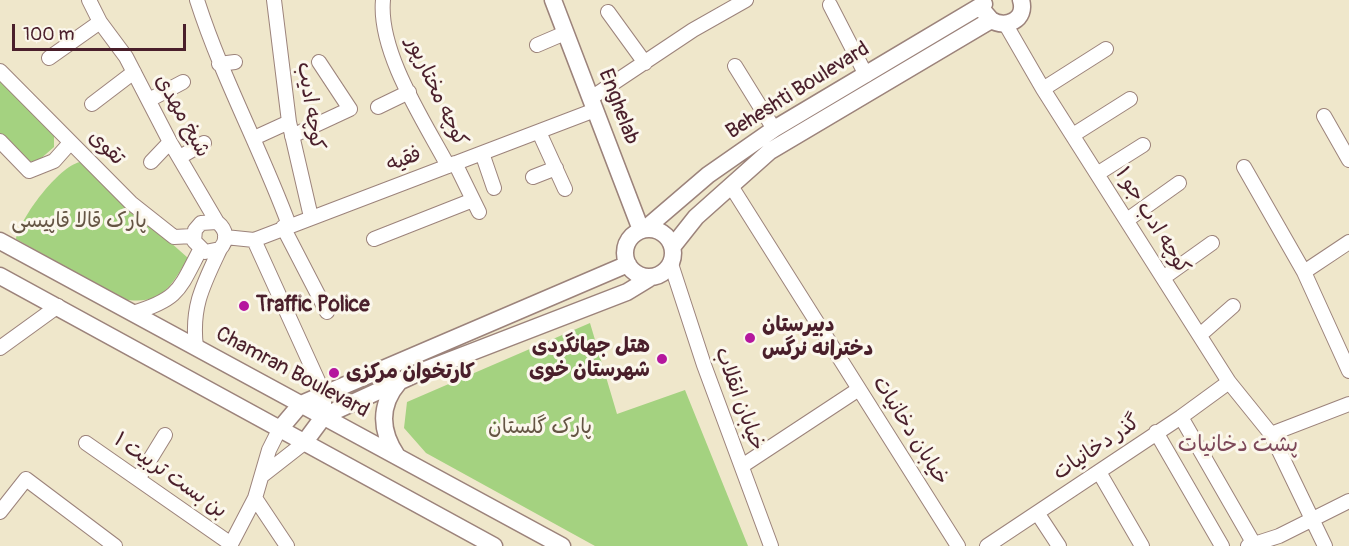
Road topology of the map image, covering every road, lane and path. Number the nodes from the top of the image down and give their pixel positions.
1 (89, 0) edge
2 (197, 0) edge
3 (274, 0) edge
4 (383, 0) edge
5 (553, 0) edge
6 (746, 0) edge
7 (985, 2) edge
8 (1025, 2) edge
9 (730, 4) edge
10 (830, 5) dead end
11 (608, 12) dead end
12 (100, 22) junction
13 (999, 22) junction
14 (565, 33) junction
15 (537, 45) dead end
16 (1106, 49) dead end
17 (49, 58) dead end
18 (235, 62) dead end
19 (320, 62) dead end
20 (645, 63) junction
21 (219, 64) junction
22 (735, 66) dead end
23 (0, 71) edge
24 (134, 72) junction
25 (866, 75) junction
26 (183, 82) dead end
27 (1043, 88) junction
28 (409, 92) junction
29 (1130, 99) dead end
30 (149, 100) junction
31 (92, 104) dead end
32 (593, 104) junction
33 (378, 107) dead end
34 (1324, 116) dead end
35 (291, 129) junction
36 (774, 129) junction
37 (539, 132) junction
38 (1073, 135) junction
39 (254, 138) junction
40 (0, 141) edge
41 (170, 142) junction
42 (70, 143) junction
43 (204, 143) dead end
44 (1143, 144) dead end
45 (482, 153) junction
46 (180, 157) junction
47 (1349, 160) edge
48 (151, 162) dead end
49 (451, 165) junction
50 (1244, 167) dead end
51 (555, 168) junction
52 (1097, 174) junction
53 (533, 177) dead end
54 (1179, 183) dead end
55 (730, 186) junction
56 (494, 188) dead end
57 (565, 189) dead end
58 (680, 199) junction
59 (311, 217) junction
60 (696, 217) junction
61 (1126, 220) junction
62 (217, 222) junction
63 (286, 226) junction
64 (643, 230) junction
65 (193, 236) junction
66 (374, 239) dead end
67 (254, 240) junction
68 (0, 241) edge
69 (1349, 242) edge
70 (223, 243) junction
71 (1212, 243) dead end
72 (673, 246) junction
73 (200, 250) junction
74 (628, 264) junction
75 (672, 264) junction
76 (1304, 272) junction
77 (0, 276) edge
78 (650, 278) junction
79 (1163, 278) junction
80 (58, 306) junction
81 (1233, 306) dead end
82 (327, 312) dead end
83 (134, 313) junction
84 (1200, 335) junction
85 (196, 347) junction
86 (0, 348) edge
87 (1349, 371) edge
88 (399, 382) junction
89 (1229, 382) junction
90 (859, 389) junction
91 (324, 394) junction
92 (301, 404) junction
93 (1349, 404) edge
94 (324, 416) junction
95 (1181, 417) junction
96 (279, 430) junction
97 (1156, 432) junction
98 (1271, 434) junction
99 (165, 435) dead end
100 (86, 443) dead end
101 (304, 443) junction
102 (398, 456) junction
103 (742, 466) junction
104 (1099, 472) junction
105 (263, 475) junction
106 (138, 479) junction
107 (255, 498) junction
108 (1349, 501) edge
109 (0, 512) edge
110 (1038, 513) junction
111 (1311, 519) junction
112 (1282, 541) edge
113 (230, 545) edge
114 (1251, 545) edge
115 (115, 546) edge
116 (287, 546) edge
117 (494, 546) edge
118 (562, 546) edge
119 (771, 546) edge
120 (958, 546) edge
121 (987, 546) edge
122 (1059, 546) edge
123 (1142, 546) edge
124 (1222, 546) edge
125 (1325, 546) edge

1 - 12 street, شیخ مهدی
2 - 21 street
3 - 35 street, کوچه ادیب
4 - 28 street, کوچه مختارپور
5 - 14 main road, Enghelab
6 - 9 street, فقیه
7 - 13 main road
7 - 25 main road, Beheshti Boulevard
8 - 13 main road
9 - 20 street, فقیه
10 - 25 street
11 - 20 street
12 - 17 street
12 - 24 street, شیخ مهدی
13 - 27 street, کوچه ادب جو ۱
13 - 55 main road, Beheshti Boulevard
14 - 15 street
14 - 32 main road, Enghelab
16 - 27 street
18 - 21 street
19 - 35 street
20 - 32 street, فقیه
21 - 39 street
22 - 36 street
23 - 42 street, تقوی
24 - 30 street, شیخ مهدی
24 - 31 street
25 - 36 main road, Beheshti Boulevard
26 - 30 street
27 - 38 street, کوچه ادب جو ۱
28 - 33 street
28 - 49 street, کوچه مختارپور
29 - 38 street
30 - 41 street, شیخ مهدی
32 - 37 street, فقیه
32 - 64 main road, Enghelab
34 - 47 street
35 - 39 street
35 - 59 street, کوچه ادیب
36 - 58 main road, Beheshti Boulevard
37 - 45 street, فقیه
37 - 51 street
38 - 52 street, کوچه ادب جو ۱
39 - 63 street
40 - 42 street
41 - 46 street, شیخ مهدی
41 - 48 street
42 - 65 street, تقوی
43 - 46 street
44 - 52 street
45 - 49 street, فقیه
45 - 56 street
46 - 62 street, شیخ مهدی
49 - 59 street, فقیه
49 - 66 street, کوچه مختارپور
50 - 76 street
51 - 53 street
51 - 57 street
52 - 61 street, کوچه ادب جو ۱
54 - 61 street
55 - 60 main road, Beheshti Boulevard
55 - 90 street, خیابان دخانیات
58 - 60 main road
58 - 64 main road, Beheshti Boulevard
59 - 63 street, فقیه
60 - 72 main road, Beheshti Boulevard
61 - 79 street, کوچه ادب جو ۱
62 - 65 street
62 - 70 street
63 - 67 street, فقیه
63 - 82 street
64 - 72 main road
64 - 74 main road
65 - 73 street
67 - 70 street
67 - 91 street
68 - 83 main road, Chamran Boulevard
69 - 76 street
70 - 73 street
70 - 85 street
71 - 79 street
72 - 75 main road
73 - 83 street
74 - 78 main road
74 - 91 main road
75 - 78 main road
75 - 103 street, خیابان انقلاب
76 - 87 street
77 - 80 main road
78 - 88 main road
79 - 84 street, کوچه ادب جو ۱
80 - 86 street
80 - 96 main road
81 - 84 street
83 - 85 main road, Chamran Boulevard
84 - 89 street, کوچه ادب جو ۱
85 - 92 main road, Chamran Boulevard
88 - 94 main road
88 - 102 main road
89 - 95 street, گذر دخانیات
89 - 98 street, کوچه ادب جو ۱
90 - 103 street
90 - 120 street, خیابان دخانیات
91 - 92 main road
91 - 94 street
92 - 94 main road, Chamran Boulevard
92 - 96 main road
93 - 98 street
94 - 101 main road
94 - 102 main road, Chamran Boulevard
95 - 97 street, گذر دخانیات
95 - 114 street
96 - 101 main road
96 - 105 street
97 - 104 street, گذر دخانیات
97 - 124 street
98 - 111 street, کوچه ادب جو ۱
99 - 106 street
100 - 106 street, بن بست تربیت ۱
101 - 105 street
101 - 117 main road
102 - 118 main road, Chamran Boulevard
103 - 119 street, خیابان انقلاب
104 - 110 street, گذر دخانیات
104 - 123 street
105 - 107 street
106 - 113 street, بن بست تربیت ۱
107 - 113 street
107 - 116 street
108 - 111 street
109 - 115 street
110 - 121 street, گذر دخانیات
110 - 122 street
111 - 112 street
111 - 125 street, کوچه ادب جو ۱
112 - 114 street

